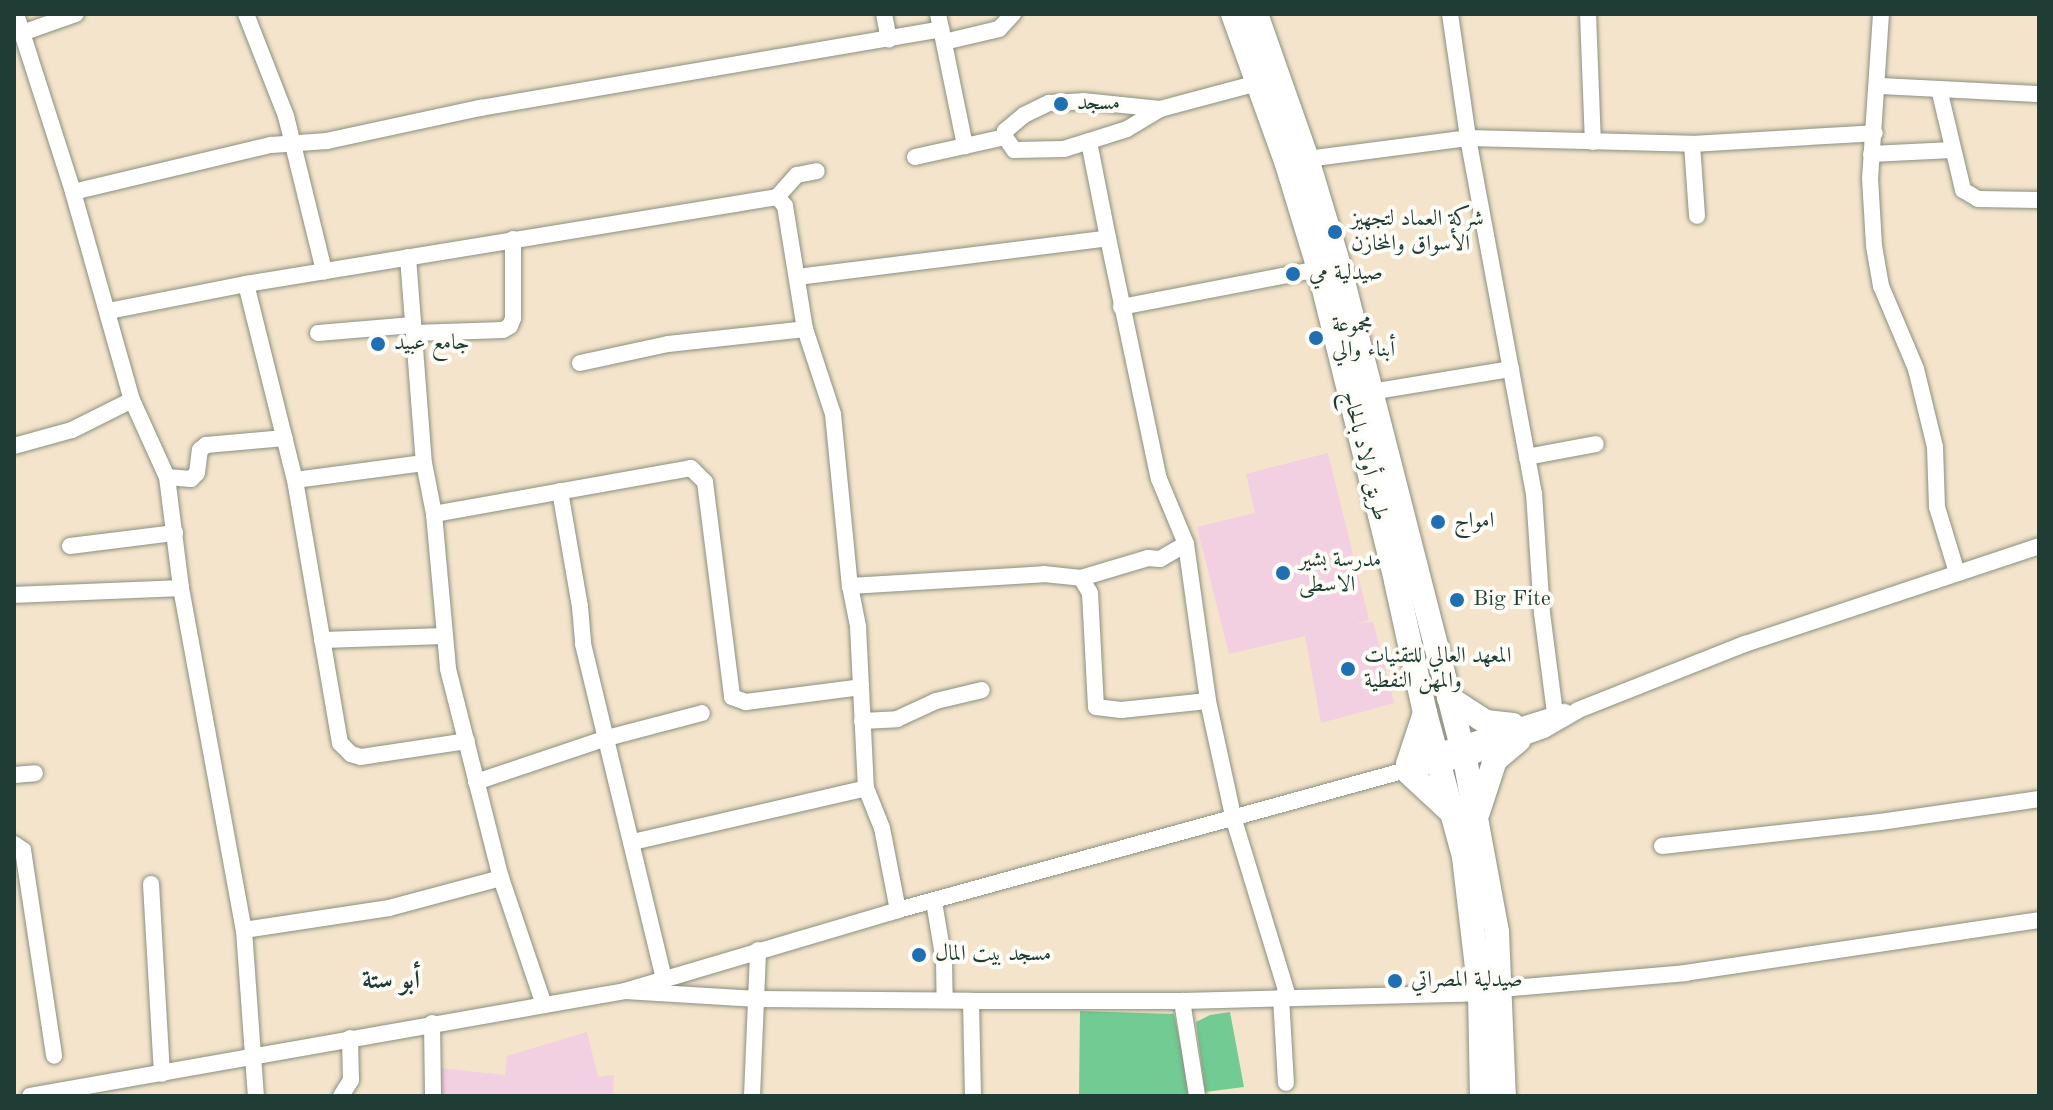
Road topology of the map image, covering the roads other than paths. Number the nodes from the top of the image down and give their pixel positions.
1 (16, 14) edge
2 (76, 14) edge
3 (246, 14) edge
4 (884, 14) edge
5 (1013, 14) edge
6 (1233, 14) edge
7 (1256, 14) edge
8 (1450, 14) edge
9 (1588, 14) edge
10 (1881, 14) edge
11 (941, 28) edge
12 (22, 33) junction
13 (889, 40) junction
14 (1258, 83) junction
15 (1879, 86) junction
16 (1939, 89) junction
17 (2039, 94) edge
18 (1160, 109) junction
19 (1875, 133) junction
20 (1005, 137) junction
21 (1468, 138) junction
22 (1089, 142) junction
23 (1593, 142) junction
24 (294, 143) junction
25 (1692, 144) junction
26 (965, 146) junction
27 (1952, 150) junction
28 (1871, 154) junction
29 (915, 157) dead end
30 (1307, 159) junction
31 (817, 171) dead end
32 (73, 192) junction
33 (777, 197) junction
34 (2039, 200) edge
35 (1697, 216) dead end
36 (1108, 238) junction
37 (513, 239) junction
38 (408, 257) junction
39 (1319, 269) junction
40 (324, 271) junction
41 (797, 277) junction
42 (246, 284) junction
43 (1121, 307) junction
44 (108, 311) junction
45 (414, 329) junction
46 (805, 329) junction
47 (318, 333) dead end
48 (580, 363) dead end
49 (1511, 369) junction
50 (1370, 392) junction
51 (132, 400) junction
52 (285, 438) junction
53 (1596, 444) dead end
54 (14, 446) edge
55 (1527, 457) junction
56 (424, 463) junction
57 (167, 477) junction
58 (295, 480) junction
59 (560, 491) junction
60 (434, 514) junction
61 (175, 533) junction
62 (1186, 544) junction
63 (70, 546) dead end
64 (2039, 546) edge
65 (1957, 573) junction
66 (1081, 578) junction
67 (850, 586) junction
68 (181, 588) junction
69 (14, 595) edge
70 (445, 636) junction
71 (322, 640) junction
72 (861, 687) junction
73 (982, 690) dead end
74 (1449, 698) junction
75 (1208, 701) junction
76 (1578, 710) junction
77 (702, 713) dead end
78 (1425, 713) junction
79 (1555, 713) junction
80 (862, 721) junction
81 (1516, 732) junction
82 (607, 738) junction
83 (467, 741) junction
84 (1463, 751) junction
85 (1438, 758) junction
86 (1405, 770) junction
87 (35, 773) dead end
88 (14, 775) edge
89 (476, 782) junction
90 (866, 788) junction
91 (2039, 799) edge
92 (1466, 815) junction
93 (1234, 820) junction
94 (633, 842) junction
95 (14, 844) edge
96 (1662, 846) dead end
97 (501, 878) junction
98 (151, 884) dead end
99 (934, 902) junction
100 (898, 910) junction
101 (2039, 920) edge
102 (244, 930) junction
103 (758, 950) junction
104 (664, 979) junction
105 (625, 991) junction
106 (1490, 991) junction
107 (1285, 997) junction
108 (757, 999) junction
109 (945, 1000) junction
110 (971, 1001) junction
111 (1182, 1001) junction
112 (544, 1005) junction
113 (432, 1023) junction
114 (350, 1038) junction
115 (54, 1056) dead end
116 (254, 1057) junction
117 (162, 1074) junction
118 (1286, 1083) dead end
119 (135, 1088) edge
120 (30, 1096) edge
121 (256, 1096) edge
122 (341, 1096) edge
123 (433, 1096) edge
124 (752, 1096) edge
125 (973, 1096) edge
126 (1197, 1096) edge
127 (1482, 1096) edge
128 (1504, 1096) edge

1 - 12 street
2 - 12 street
3 - 24 street
4 - 13 street
5 - 11 street
6 - 14 main road, طريق أولاد بالحاج
7 - 30 main road, طريق أولاد بالحاج
8 - 21 street
9 - 23 street
10 - 15 street
11 - 13 street
11 - 26 street
12 - 32 street
13 - 24 street
14 - 18 street
14 - 39 main road, طريق أولاد بالحاج
15 - 16 street
15 - 19 street
16 - 17 street
16 - 27 street
18 - 20 street
18 - 22 street
19 - 25 street
19 - 28 street
20 - 22 street
20 - 26 street
21 - 23 street
21 - 30 street
21 - 49 street
22 - 36 street
23 - 25 street
24 - 32 street
24 - 40 street
25 - 35 street
26 - 29 street
27 - 28 street
27 - 34 street
28 - 65 street
30 - 50 main road, طريق أولاد بالحاج
31 - 33 street
32 - 44 street
33 - 37 street
33 - 41 street
36 - 41 street
36 - 43 street
37 - 38 street
37 - 45 street
38 - 40 street
38 - 45 street
39 - 43 street
39 - 78 main road, طريق أولاد بالحاج
40 - 42 street
41 - 46 street
42 - 44 street
42 - 52 street
43 - 62 street
44 - 51 street
45 - 47 street
45 - 56 street
46 - 48 street
46 - 67 street
49 - 50 street
49 - 55 street
50 - 74 main road, طريق أولاد بالحاج
51 - 54 street
51 - 57 street
52 - 57 street
52 - 58 street
53 - 55 street
55 - 79 street
56 - 58 street
56 - 60 street
57 - 61 street
58 - 71 street
59 - 60 street
59 - 72 street
59 - 82 street
60 - 70 street
61 - 63 street
61 - 68 street
62 - 66 street
62 - 75 street
64 - 65 street
65 - 76 street
66 - 67 street
66 - 75 street
67 - 72 street
68 - 69 street
68 - 102 street
70 - 71 street
70 - 83 street
71 - 83 street
72 - 80 street
73 - 80 street
74 - 81 main road
74 - 84 main road, طريق أولاد بالحاج
75 - 93 street
76 - 79 street
76 - 81 street
77 - 82 street
78 - 85 main road, طريق أولاد بالحاج
78 - 86 main road
79 - 81 street
80 - 90 street
81 - 84 street
81 - 92 main road
82 - 89 street
82 - 94 street
83 - 89 street
84 - 85 street
84 - 92 main road, طريق أولاد بالحاج
85 - 86 street
85 - 92 main road, طريق أولاد بالحاج
86 - 92 main road
86 - 93 street
87 - 88 street
89 - 97 street
90 - 94 street
90 - 100 street
91 - 96 street
92 - 106 main road, طريق أولاد بالحاج
93 - 99 street
93 - 107 street
94 - 104 street
95 - 115 street
97 - 102 street
97 - 112 street
98 - 117 street
99 - 100 street
99 - 109 street
100 - 103 street
101 - 106 street
102 - 116 street
103 - 104 street
103 - 108 street
104 - 105 street
105 - 108 street
105 - 112 street
106 - 107 street
106 - 127 main road, طريق أولاد بالحاج
106 - 128 main road, طريق أولاد بالحاج
107 - 111 street
107 - 118 street
108 - 109 street
108 - 124 street
109 - 110 street
110 - 111 street
110 - 125 street
111 - 126 street
112 - 113 street
113 - 114 street
113 - 123 street
114 - 116 street
114 - 122 street
116 - 117 street
116 - 121 street
117 - 119 street
119 - 120 street

